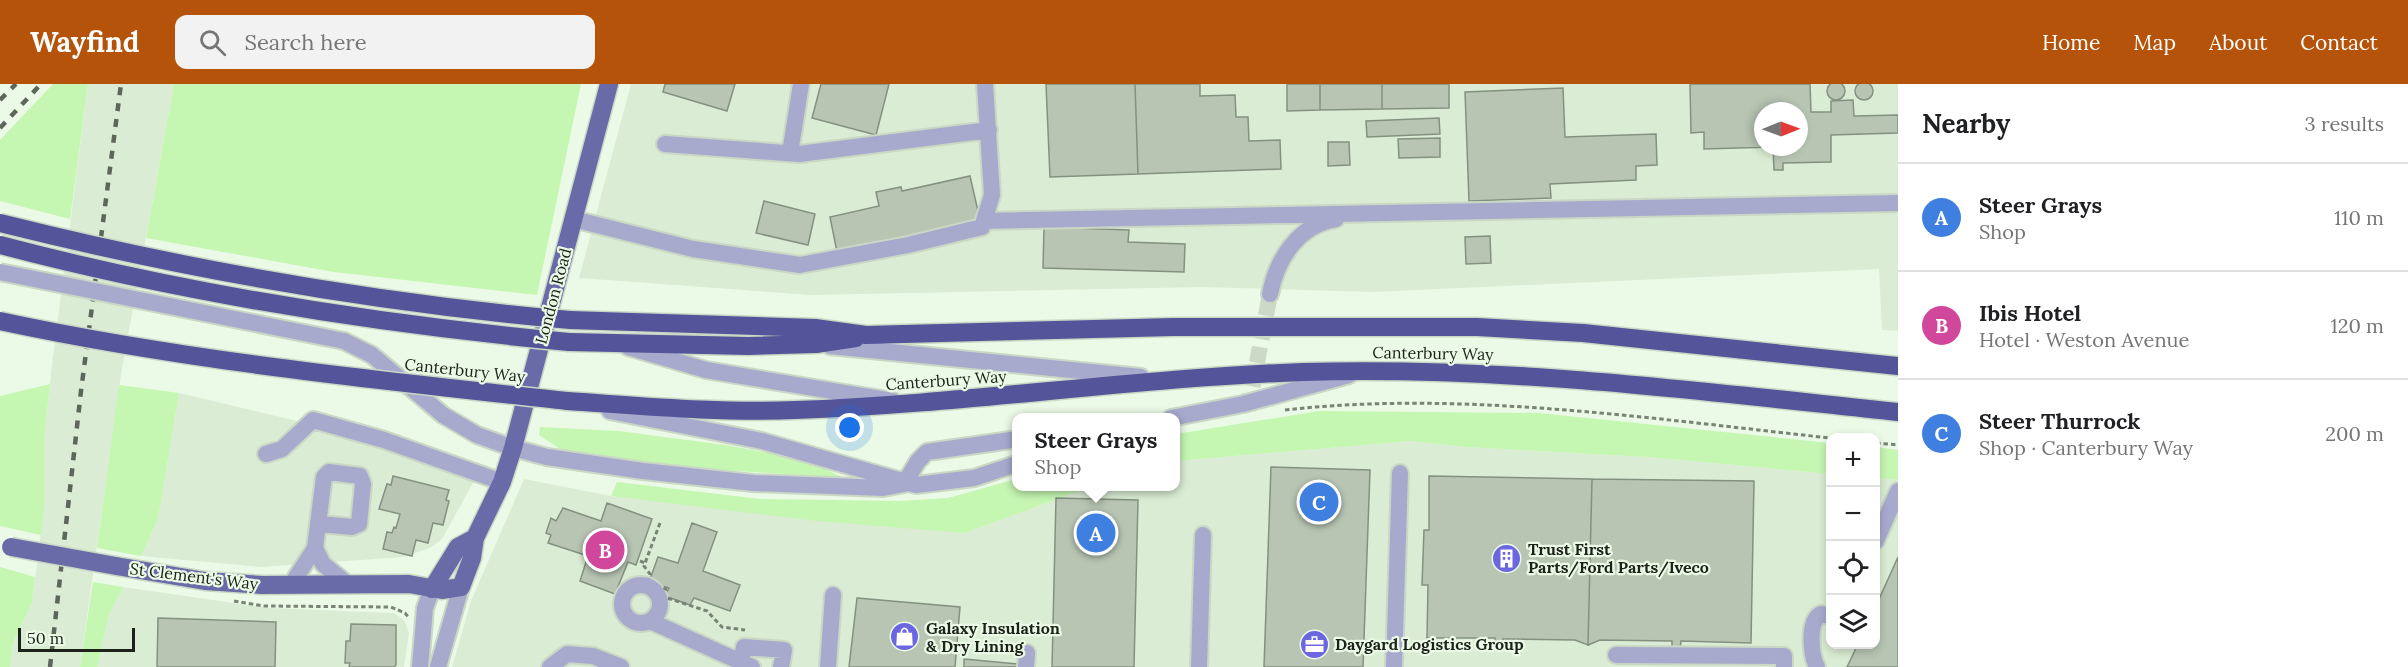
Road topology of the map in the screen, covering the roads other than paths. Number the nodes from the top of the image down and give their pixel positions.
1 (609, 84) edge
2 (801, 84) edge
3 (986, 84) edge
4 (989, 130) junction
5 (665, 144) dead end
6 (790, 153) junction
7 (1898, 203) edge
8 (1373, 213) junction
9 (573, 219) junction
10 (984, 221) junction
11 (0, 223) edge
12 (0, 245) edge
13 (0, 272) edge
14 (1270, 294) tunnel mouth
15 (0, 321) edge
16 (866, 335) junction
17 (616, 343) junction
18 (816, 344) junction
19 (1898, 366) edge
20 (1364, 371) junction
21 (1172, 380) junction
22 (567, 401) junction
23 (909, 403) junction
24 (1898, 412) edge
25 (1180, 415) edge
26 (1011, 440) dead end
27 (513, 448) junction
28 (266, 454) dead end
29 (1012, 465) edge
30 (1400, 473) dead end
31 (502, 482) junction
32 (904, 484) junction
33 (1898, 491) edge
34 (320, 524) dead end
35 (1880, 530) edge
36 (1203, 535) dead end
37 (475, 538) junction
38 (6, 545) edge
39 (315, 548) junction
40 (346, 583) junction
41 (291, 585) junction
42 (461, 587) junction
43 (432, 589) junction
44 (833, 595) dead end
45 (1826, 615) edge
46 (650, 621) junction
47 (1616, 655) dead end
48 (782, 659) edge
49 (736, 660) junction
50 (420, 667) edge
51 (438, 667) edge
52 (550, 667) edge
53 (621, 667) edge
54 (753, 667) edge
55 (828, 667) edge
56 (1199, 667) edge
57 (1394, 667) edge
58 (1784, 667) edge
59 (1817, 667) edge

1 - 9 main road, London Road
2 - 6 street
3 - 4 street
4 - 6 street
4 - 10 street
5 - 6 street
7 - 8 street
8 - 10 street
8 - 14 street
9 - 10 street
9 - 27 main road, London Road
11 - 16 highway, Canterbury Way, bridge
12 - 17 highway, Canterbury Way, bridge
13 - 27 street, bridge
15 - 22 highway, Canterbury Way, bridge
16 - 18 highway, Canterbury Way
16 - 19 highway, Canterbury Way
17 - 18 highway, Canterbury Way
17 - 23 street
18 - 21 street
20 - 21 highway, Canterbury Way
20 - 24 highway, Canterbury Way
20 - 25 street
21 - 23 highway, Canterbury Way
22 - 23 highway, Canterbury Way
22 - 32 street
26 - 32 street
27 - 31 main road, London Road
27 - 32 street
28 - 31 street
29 - 32 street
30 - 57 street
31 - 37 main road, London Road
33 - 35 street
34 - 39 street
36 - 56 street
37 - 42 main road, London Road
37 - 43 main road, London Road
38 - 41 main road, St Clement's Way, bridge
39 - 40 street
39 - 41 street
40 - 41 main road, St Clement's Way
40 - 43 main road, St Clement's Way
42 - 43 main road, St Clement's Way
42 - 51 street, London Road
43 - 50 street, London Road
44 - 55 street
45 - 59 street
46 - 46 street
46 - 49 street
47 - 58 street
48 - 49 street
49 - 54 street
52 - 53 street

